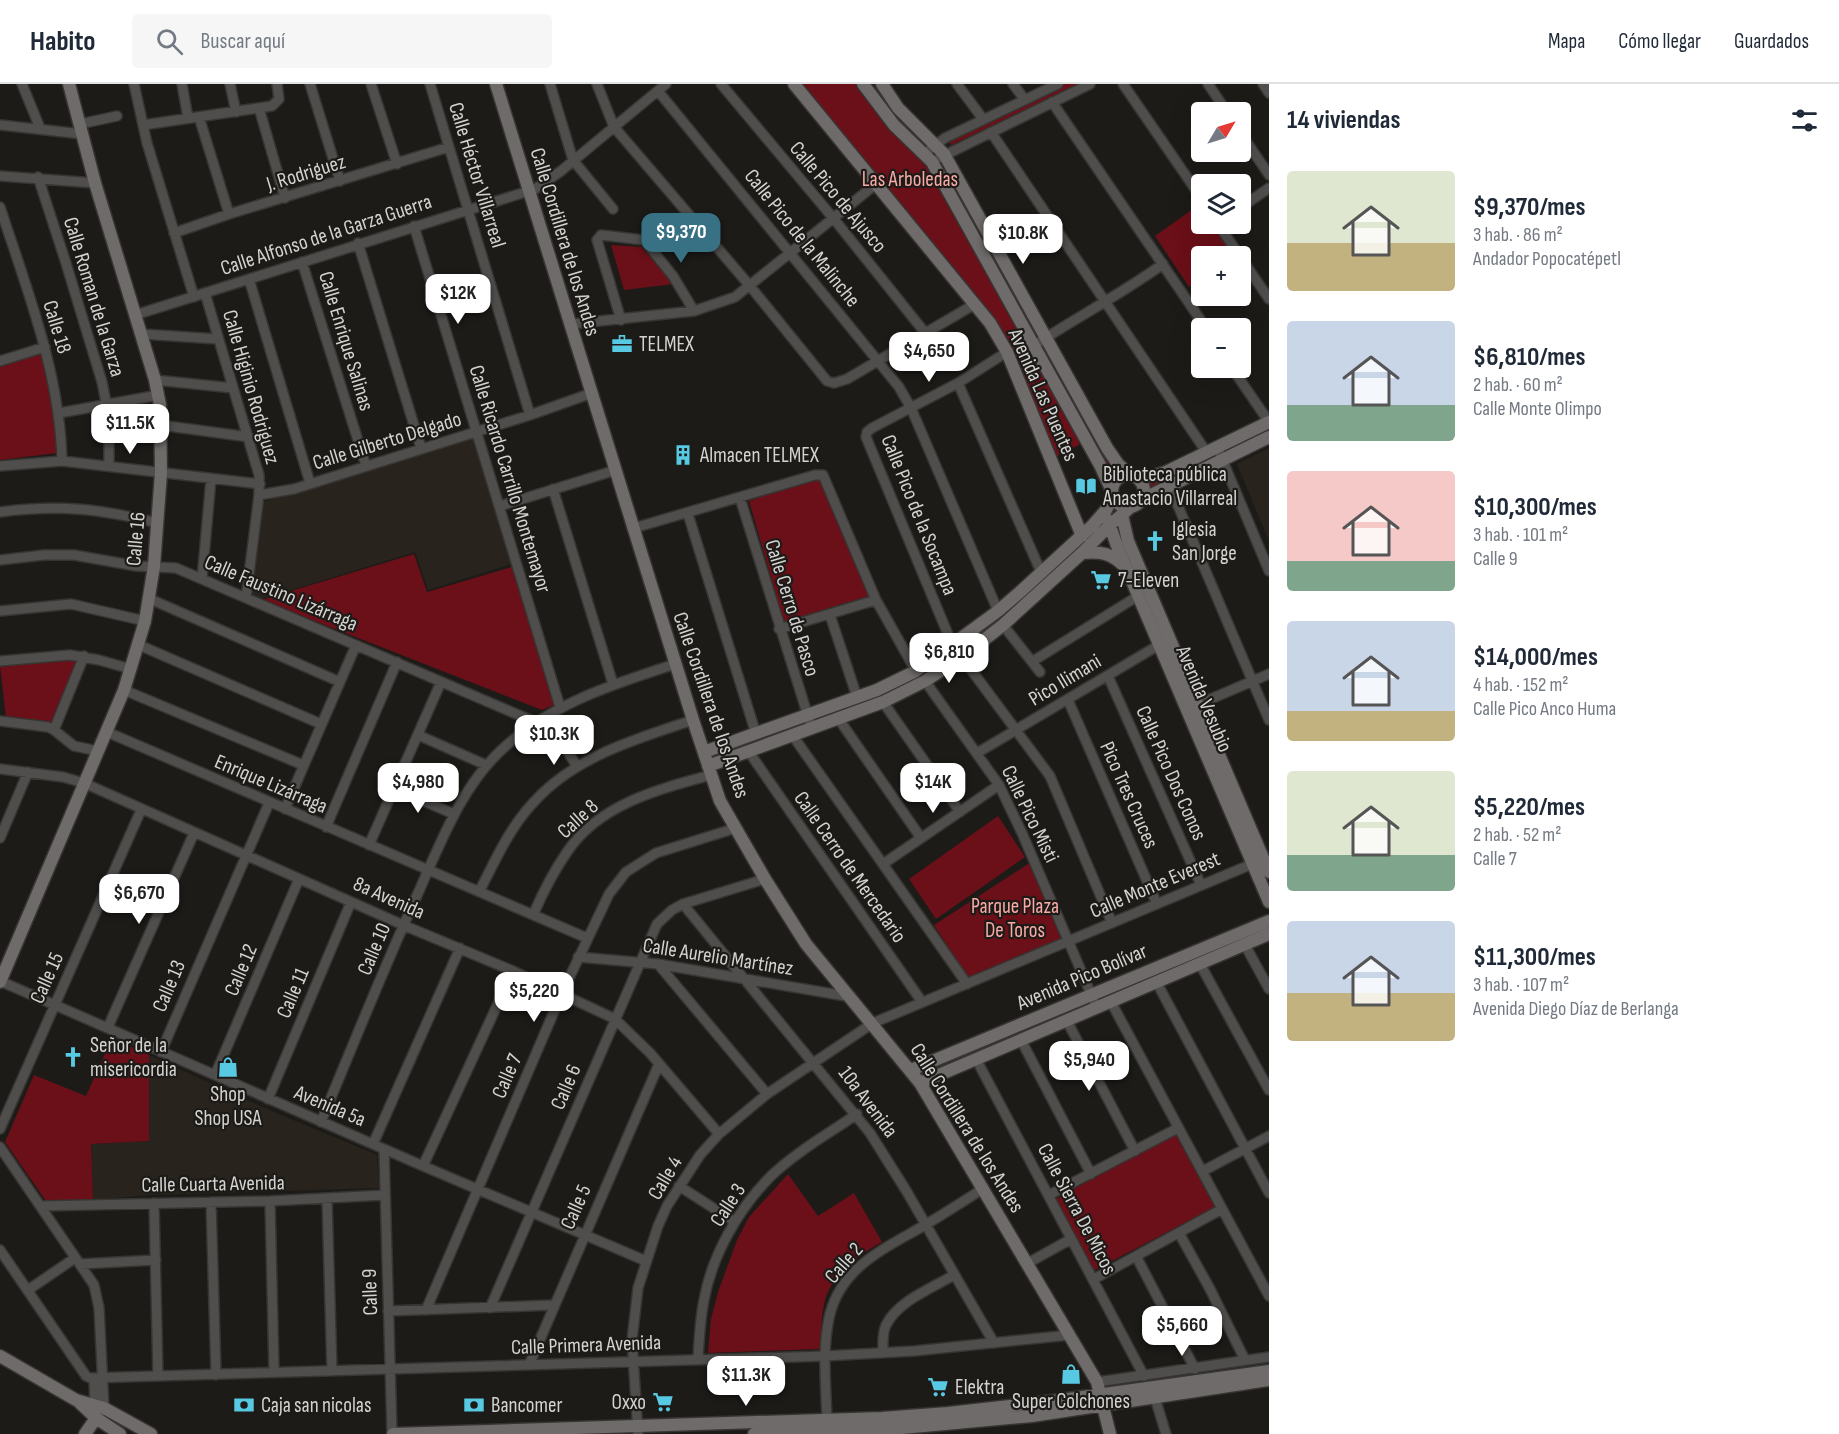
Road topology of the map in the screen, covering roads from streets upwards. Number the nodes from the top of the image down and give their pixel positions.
1 (22, 84) edge
2 (69, 84) edge
3 (134, 84) edge
4 (182, 84) edge
5 (230, 84) edge
6 (277, 84) edge
7 (310, 84) edge
8 (371, 84) edge
9 (430, 84) edge
10 (496, 84) edge
11 (549, 84) edge
12 (597, 84) edge
13 (666, 84) edge
14 (721, 84) edge
15 (794, 84) edge
16 (863, 84) edge
17 (882, 84) edge
18 (957, 84) edge
19 (1013, 84) edge
20 (1058, 84) edge
21 (1090, 84) edge
22 (1123, 84) edge
23 (1208, 84) edge
24 (1263, 84) edge
25 (658, 91) junction
26 (1269, 93) edge
27 (1024, 100) junction
28 (1052, 102) junction
29 (1220, 102) edge
30 (259, 108) junction
31 (236, 112) junction
32 (117, 116) dead end
33 (199, 117) junction
34 (188, 118) junction
35 (982, 119) junction
36 (0, 124) edge
37 (142, 125) junction
38 (40, 128) junction
39 (614, 128) junction
40 (81, 129) junction
41 (991, 132) junction
42 (449, 147) junction
43 (1251, 149) edge
44 (940, 150) junction
45 (928, 158) junction
46 (573, 160) junction
47 (397, 164) junction
48 (0, 176) edge
49 (1269, 176) edge
50 (38, 177) junction
51 (340, 181) junction
52 (95, 183) junction
53 (1191, 183) edge
54 (876, 184) junction
55 (1269, 188) edge
56 (528, 191) junction
57 (285, 198) junction
58 (1251, 200) edge
59 (0, 207) edge
60 (468, 209) junction
61 (613, 209) dead end
62 (229, 214) junction
63 (834, 219) junction
64 (414, 226) junction
65 (174, 233) junction
66 (1225, 234) edge
67 (358, 243) junction
68 (792, 253) junction
69 (302, 262) junction
70 (1163, 264) junction
71 (249, 279) junction
72 (750, 286) junction
73 (205, 294) junction
74 (195, 297) junction
75 (1269, 299) edge
76 (1106, 301) junction
77 (975, 304) junction
78 (694, 310) junction
79 (135, 315) junction
80 (1199, 318) edge
81 (621, 320) junction
82 (571, 324) junction
83 (142, 334) junction
84 (926, 334) junction
85 (1046, 338) junction
86 (218, 339) junction
87 (1033, 346) junction
88 (45, 347) junction
89 (1007, 352) junction
90 (0, 361) edge
91 (879, 361) junction
92 (1239, 378) edge
93 (155, 380) junction
94 (958, 383) junction
95 (233, 388) junction
96 (592, 393) junction
97 (159, 395) junction
98 (107, 404) junction
99 (911, 408) junction
100 (59, 413) junction
101 (530, 415) junction
102 (1269, 422) edge
103 (160, 425) junction
104 (476, 432) junction
105 (249, 437) junction
106 (1269, 437) edge
107 (421, 448) junction
108 (1212, 451) junction
109 (1222, 460) junction
110 (62, 461) junction
111 (109, 465) junction
112 (0, 466) edge
113 (366, 466) junction
114 (616, 470) junction
115 (161, 473) junction
116 (1133, 476) junction
117 (210, 479) junction
118 (310, 483) junction
119 (1170, 487) junction
120 (259, 489) junction
121 (553, 489) junction
122 (1113, 493) junction
123 (740, 498) junction
124 (1137, 503) junction
125 (500, 506) junction
126 (1106, 510) junction
127 (0, 512) edge
128 (688, 514) junction
129 (1122, 515) junction
130 (158, 523) junction
131 (1110, 525) junction
132 (634, 528) junction
133 (1082, 536) junction
134 (1082, 553) junction
135 (0, 560) edge
136 (154, 566) junction
137 (1127, 569) junction
138 (1269, 571) edge
139 (1041, 572) junction
140 (202, 579) junction
141 (1138, 596) junction
142 (246, 598) junction
143 (150, 599) junction
144 (876, 600) junction
145 (0, 611) edge
146 (998, 611) junction
147 (830, 615) junction
148 (145, 621) junction
149 (1003, 625) junction
150 (779, 630) junction
151 (1171, 638) junction
152 (139, 645) junction
153 (356, 645) junction
154 (952, 645) junction
155 (1160, 645) junction
156 (84, 656) junction
157 (962, 657) junction
158 (0, 661) edge
159 (1033, 662) junction
160 (397, 663) junction
161 (675, 664) junction
162 (131, 669) junction
163 (916, 671) junction
164 (1040, 672) dead end
165 (1269, 674) edge
166 (1108, 676) junction
167 (925, 681) junction
168 (1253, 681) junction
169 (340, 682) junction
170 (441, 682) junction
171 (613, 684) junction
172 (124, 690) junction
173 (857, 697) junction
174 (1068, 700) junction
175 (883, 702) junction
176 (560, 707) junction
177 (1193, 707) junction
178 (0, 715) edge
179 (807, 716) junction
180 (545, 717) junction
181 (838, 718) junction
182 (693, 720) junction
183 (1269, 720) edge
184 (0, 721) edge
185 (535, 722) junction
186 (321, 724) junction
187 (54, 729) junction
188 (812, 729) junction
189 (1017, 730) junction
190 (107, 732) junction
191 (756, 734) junction
192 (418, 735) junction
193 (793, 736) junction
194 (98, 751) junction
195 (704, 752) junction
196 (749, 752) junction
197 (977, 753) junction
198 (303, 765) junction
199 (486, 765) junction
200 (577, 766) junction
201 (0, 769) edge
202 (710, 771) junction
203 (28, 772) junction
204 (84, 783) junction
205 (999, 785) junction
206 (393, 788) junction
207 (269, 803) junction
208 (285, 809) junction
209 (141, 810) junction
210 (960, 812) junction
211 (454, 814) junction
212 (326, 827) junction
213 (736, 828) junction
214 (194, 833) junction
215 (0, 838) edge
216 (921, 838) junction
217 (369, 845) junction
218 (245, 856) junction
219 (883, 864) junction
220 (1252, 864) junction
221 (429, 868) junction
222 (1269, 872) edge
223 (299, 879) junction
224 (765, 879) junction
225 (1201, 885) junction
226 (480, 890) junction
227 (351, 902) junction
228 (1269, 902) edge
229 (683, 904) junction
230 (1157, 904) junction
231 (534, 913) junction
232 (1269, 921) edge
233 (1112, 923) junction
234 (403, 925) junction
235 (1269, 934) edge
236 (587, 938) junction
237 (1069, 942) junction
238 (1245, 945) junction
239 (460, 948) junction
240 (578, 957) junction
241 (639, 962) junction
242 (658, 964) junction
243 (1200, 964) junction
244 (513, 971) junction
245 (745, 979) junction
246 (0, 981) edge
247 (1157, 982) junction
248 (967, 984) junction
249 (1269, 989) edge
250 (562, 993) junction
251 (1092, 995) junction
252 (851, 997) junction
253 (922, 1002) junction
254 (1112, 1002) junction
255 (55, 1005) junction
256 (1097, 1008) junction
257 (615, 1019) junction
258 (1067, 1021) junction
259 (873, 1023) junction
260 (108, 1027) junction
261 (1021, 1040) junction
262 (161, 1052) junction
263 (976, 1059) junction
264 (814, 1062) junction
265 (659, 1064) junction
266 (911, 1070) junction
267 (215, 1075) junction
268 (920, 1083) junction
269 (1269, 1090) edge
270 (767, 1094) junction
271 (268, 1099) junction
272 (857, 1114) junction
273 (321, 1122) junction
274 (1178, 1128) junction
275 (0, 1129) edge
276 (718, 1134) junction
277 (1269, 1136) edge
278 (373, 1144) junction
279 (0, 1147) edge
280 (384, 1149) junction
281 (1245, 1149) junction
282 (1135, 1151) junction
283 (423, 1166) junction
284 (1203, 1171) junction
285 (1091, 1173) junction
286 (679, 1186) junction
287 (984, 1188) junction
288 (478, 1189) junction
289 (1269, 1193) edge
290 (385, 1195) junction
291 (1049, 1195) junction
292 (327, 1199) junction
293 (270, 1201) junction
294 (211, 1202) junction
295 (154, 1203) junction
296 (42, 1206) junction
297 (1222, 1209) junction
298 (532, 1212) junction
299 (735, 1222) junction
300 (925, 1225) junction
301 (1179, 1233) junction
302 (584, 1234) junction
303 (1071, 1239) junction
304 (0, 1250) edge
305 (1136, 1256) junction
306 (156, 1260) junction
307 (646, 1260) junction
308 (78, 1261) junction
309 (1028, 1263) junction
310 (954, 1275) junction
311 (1094, 1279) junction
312 (28, 1290) junction
313 (1269, 1296) edge
314 (553, 1305) junction
315 (490, 1308) junction
316 (426, 1310) junction
317 (388, 1311) junction
318 (1070, 1335) junction
319 (994, 1343) junction
320 (883, 1353) junction
321 (1, 1356) edge
322 (825, 1356) junction
323 (1269, 1356) edge
324 (698, 1359) junction
325 (1245, 1360) junction
326 (633, 1361) junction
327 (529, 1365) junction
328 (1195, 1369) junction
329 (390, 1370) junction
330 (332, 1371) junction
331 (1269, 1371) edge
332 (274, 1372) junction
333 (216, 1375) junction
334 (158, 1376) junction
335 (1144, 1376) junction
336 (98, 1379) junction
337 (1269, 1380) edge
338 (1097, 1382) junction
339 (1155, 1398) junction
340 (1102, 1401) junction
341 (98, 1411) junction
342 (827, 1420) junction
343 (637, 1430) edge
344 (582, 1431) edge
345 (857, 1432) edge
346 (85, 1434) edge
347 (120, 1434) edge
348 (151, 1434) edge
349 (392, 1434) edge
350 (754, 1434) edge
351 (1110, 1434) edge
352 (1166, 1434) edge

1 - 38 street
2 - 40 street, Calle 16
3 - 37 street, Calle Higinio Rodriguez
4 - 34 street
5 - 31 street
6 - 30 street
7 - 51 street
8 - 47 street
9 - 42 street, Calle Héctor Villarreal
10 - 56 street, Calle Cordillera de los Andes
11 - 46 street
12 - 39 street
13 - 25 street, Calle Alfonso de la Garza Guerra
14 - 63 street, Calle Pico de Ajusco
15 - 54 street, Avenida Las Puentes
16 - 45 street, Avenida Las Puentes
17 - 44 street, Avenida Las Puentes
18 - 35 street
19 - 27 street
20 - 27 street
21 - 28 street
22 - 53 street
23 - 29 street
24 - 26 street
25 - 39 street, Calle Alfonso de la Garza Guerra
25 - 68 street, Calle Pico de la Malinche
27 - 35 street
28 - 41 street
28 - 70 street
30 - 31 street
30 - 57 street
31 - 33 street
32 - 40 street
33 - 34 street
33 - 62 street
34 - 37 street
35 - 44 street
36 - 38 street
37 - 65 street, Calle Higinio Rodriguez
38 - 40 street
39 - 46 street, Calle Alfonso de la Garza Guerra
39 - 72 street
40 - 52 street, Calle 16
41 - 44 street
41 - 76 street
42 - 47 street, J. Rodriguez
42 - 60 street, Calle Héctor Villarreal
43 - 49 street
44 - 45 street
44 - 85 street, Avenida Las Puentes
45 - 87 street, Avenida Las Puentes
46 - 56 street, Calle Alfonso de la Garza Guerra
46 - 61 street
47 - 51 street, J. Rodriguez
48 - 50 street
50 - 52 street
50 - 98 street, Calle Roman de la Garza
51 - 57 street, J. Rodriguez
52 - 79 street, Calle 16
54 - 63 street
54 - 77 street, Avenida Las Puentes
55 - 58 street
56 - 60 street, Calle Alfonso de la Garza Guerra
56 - 82 street, Calle Cordillera de los Andes
57 - 62 street, J. Rodriguez
59 - 88 street, Calle 18
60 - 64 street, Calle Alfonso de la Garza Guerra
60 - 101 street, Calle Héctor Villarreal
62 - 65 street, J. Rodriguez
63 - 68 street
63 - 84 street, Calle Pico de Ajusco
64 - 67 street, Calle Alfonso de la Garza Guerra
64 - 104 street, Calle Ricardo Carrillo Montemayor
65 - 74 street, Calle Higinio Rodriguez
66 - 75 street
67 - 69 street, Calle Alfonso de la Garza Guerra
67 - 107 street
68 - 72 street
68 - 91 street, Calle Pico de la Malinche
69 - 71 street, Calle Alfonso de la Garza Guerra
69 - 113 street, Calle Enrique Salinas
70 - 76 street
70 - 80 street
71 - 73 street, Calle Alfonso de la Garza Guerra
71 - 118 street
72 - 78 street
72 - 91 street
73 - 74 street, Calle Alfonso de la Garza Guerra
73 - 86 street, Calle Higinio Rodriguez
74 - 79 street, Calle Alfonso de la Garza Guerra
76 - 85 street
76 - 108 street
77 - 84 street
77 - 89 street, Avenida Las Puentes
78 - 81 street
78 - 81 street
79 - 83 street, Calle 16
81 - 82 street
82 - 96 street, Calle Cordillera de los Andes
83 - 86 street
83 - 93 street, Calle 16
84 - 91 street
85 - 87 street
85 - 116 street, Avenida Las Puentes
86 - 95 street, Calle Higinio Rodriguez
87 - 122 street, Avenida Las Puentes
88 - 90 street
88 - 100 street, Calle 18
89 - 94 street
89 - 133 street, Avenida Las Puentes
91 - 99 street, Calle Pico de la Malinche
92 - 102 street
93 - 95 street
93 - 97 street, Calle 16
94 - 99 street
94 - 139 street
95 - 105 street, Calle Higinio Rodriguez
96 - 101 street, Calle Gilberto Delgado
96 - 114 street, Calle Cordillera de los Andes
97 - 98 street
97 - 103 street, Calle 16
98 - 100 street
98 - 111 street, Calle Roman de la Garza
99 - 146 street, Calle Pico de la Malinche
99 - 154 street, Calle Pico de la Socampa
100 - 110 street, Calle 18
101 - 104 street, Calle Gilberto Delgado
102 - 108 street
103 - 105 street
103 - 115 street, Calle 16
104 - 107 street, Calle Gilberto Delgado
104 - 125 street, Calle Ricardo Carrillo Montemayor
105 - 120 street, Calle Higinio Rodriguez
106 - 109 street
107 - 113 street, Calle Gilberto Delgado
108 - 109 street
108 - 116 street
109 - 119 street
109 - 138 street
110 - 111 street, Calle Gilberto Delgado
110 - 112 street, Calle Gilberto Delgado
111 - 115 street, Calle Gilberto Delgado
113 - 118 street, Calle Gilberto Delgado
114 - 121 street
114 - 132 street, Calle Cordillera de los Andes
115 - 117 street, Calle Gilberto Delgado
115 - 130 street, Calle 16
116 - 122 street
116 - 124 street
117 - 120 street, Calle Gilberto Delgado
117 - 140 street
118 - 120 street, Calle Gilberto Delgado
119 - 124 street
119 - 168 street
120 - 142 street, Calle Higinio Rodriguez
121 - 125 street
121 - 171 street
122 - 124 street
122 - 126 street
123 - 128 street
123 - 144 street
123 - 150 street, Calle Cerro de Pasco
124 - 129 street
125 - 176 street, Calle Ricardo Carrillo Montemayor
126 - 131 street, Avenida Vesubio
126 - 133 street
127 - 130 street
128 - 132 street
128 - 191 street
129 - 131 street
129 - 151 street, Avenida Vesubio
130 - 136 street, Calle 16
131 - 134 street
131 - 137 street, Avenida Vesubio
132 - 161 street, Calle Cordillera de los Andes
133 - 139 street
134 - 137 street
134 - 149 street
135 - 136 street, Calle Faustino Lizárraga
136 - 140 street, Calle Faustino Lizárraga
136 - 143 street, Calle 16
137 - 141 street, Avenida Vesubio
139 - 146 street
140 - 142 street, Calle Faustino Lizárraga
141 - 155 street, Avenida Vesubio
141 - 159 street
142 - 153 street, Calle Faustino Lizárraga
143 - 148 street, Calle 16
143 - 169 street
144 - 147 street
144 - 163 street
145 - 148 street
146 - 154 street
147 - 150 street
147 - 173 street
148 - 152 street, Calle 16
149 - 157 street
149 - 159 street
150 - 179 street, Calle Cerro de Pasco
151 - 155 street, Pico Ilimani
151 - 177 street, Avenida Vesubio
152 - 162 street, Calle 16
152 - 186 street
153 - 160 street, Calle Faustino Lizárraga
153 - 169 street
154 - 157 street, Calle Pico de la Socampa
154 - 163 street
155 - 166 street, Pico Ilimani
155 - 177 street, Avenida Vesubio
156 - 158 street
156 - 162 street
156 - 187 street
157 - 167 street
157 - 189 street, Calle Pico de la Socampa
159 - 164 street
160 - 170 street, Calle Faustino Lizárraga
160 - 212 street
161 - 171 street, Calle 10
161 - 182 street, Calle Cordillera de los Andes
162 - 172 street, Calle 16
163 - 173 street
165 - 168 street
166 - 174 street, Pico Ilimani
166 - 225 street, Calle Pico Dos Conos
167 - 175 street
167 - 197 street, Calle Pico Misti
168 - 177 street
168 - 183 street
169 - 186 street
170 - 185 street, Calle Faustino Lizárraga
170 - 192 street
171 - 176 street, Calle 10
172 - 190 street, Calle 16
172 - 198 street
173 - 179 street
174 - 189 street, Pico Ilimani
174 - 230 street, Pico Tres Cruces
175 - 181 street
175 - 210 street
176 - 180 street, Calle 10
177 - 220 street, Avenida Vesubio
177 - 222 street, Avenida Vesubio
178 - 184 street
179 - 188 street, Calle Cerro de Pasco
179 - 191 street
180 - 185 street, Calle 10
180 - 200 street
181 - 188 street
181 - 216 street
182 - 195 street, Calle Cordillera de los Andes
182 - 200 street
184 - 187 street
185 - 199 street, Calle 10
186 - 198 street
187 - 194 street
188 - 193 street
189 - 197 street, Pico Ilimani
189 - 233 street, Calle Pico de la Socampa
190 - 194 street, Calle 16
190 - 207 street, Enrique Lizárraga
191 - 195 street
192 - 199 street
192 - 206 street
193 - 196 street
193 - 219 street
194 - 204 street, Calle 16
195 - 202 street, Calle Cordillera de los Andes
196 - 202 street
196 - 253 street, Calle Cerro de Mercedario
197 - 205 street, Calle Pico Misti
198 - 208 street
199 - 211 street, Calle 10
200 - 226 street
201 - 203 street, 8a Avenida
202 - 213 street, Calle Cordillera de los Andes
202 - 231 street, Calle 8
203 - 204 street, 8a Avenida
203 - 215 street
204 - 209 street, 8a Avenida
204 - 246 street, Calle 16
205 - 210 street
205 - 237 street, Calle Pico Misti
206 - 211 street
206 - 217 street
207 - 208 street, Enrique Lizárraga
207 - 218 street, Calle 13
208 - 212 street, Enrique Lizárraga
209 - 214 street, 8a Avenida
209 - 255 street, Calle 15
210 - 216 street
211 - 221 street, Calle 10
212 - 217 street, Enrique Lizárraga
213 - 224 street, Calle Cordillera de los Andes
213 - 236 street, Calle 7
214 - 218 street, 8a Avenida
214 - 260 street
216 - 219 street
217 - 221 street, Enrique Lizárraga
218 - 223 street, 8a Avenida
218 - 262 street, Calle 13
219 - 248 street
220 - 225 street, Calle Monte Everest
220 - 228 street, Avenida Vesubio
221 - 226 street, Enrique Lizárraga
221 - 234 street, Calle 10
223 - 227 street, 8a Avenida
223 - 267 street, Calle 12
224 - 229 street, Calle 6
224 - 252 street, Calle Cordillera de los Andes
225 - 230 street, Calle Monte Everest
226 - 231 street, Enrique Lizárraga
227 - 234 street, 8a Avenida
227 - 271 street, Calle 11
229 - 241 street, Calle 6
229 - 245 street, 10a Avenida
230 - 233 street, Calle Monte Everest
231 - 236 street, Enrique Lizárraga
232 - 251 street, Avenida Pico Bolívar
233 - 237 street, Calle Monte Everest
234 - 239 street, 8a Avenida
234 - 273 street, Calle 10
235 - 238 street, Avenida Pico Bolívar
236 - 240 street, Calle 7
237 - 248 street, Calle Monte Everest
237 - 251 street, Calle Pico Misti
238 - 243 street, Avenida Pico Bolívar
238 - 249 street
239 - 244 street, 8a Avenida
239 - 278 street
240 - 241 street, Calle Aurelio Martínez
240 - 250 street, Calle 7
241 - 242 street, Calle Aurelio Martínez
241 - 257 street, Calle 6
242 - 245 street, Calle Aurelio Martínez
242 - 270 street
243 - 247 street, Avenida Pico Bolívar
243 - 269 street
244 - 250 street, 8a Avenida
244 - 283 street
245 - 252 street, Calle Aurelio Martínez
245 - 264 street, 10a Avenida
246 - 255 street, Avenida 5a
247 - 254 street, Avenida Pico Bolívar
247 - 281 street
248 - 253 street, Calle Monte Everest
250 - 257 street, 8a Avenida
250 - 288 street, Calle 7
251 - 256 street, Calle Pico Misti
251 - 266 street, Avenida Pico Bolívar
252 - 259 street, Calle Cordillera de los Andes
253 - 259 street, Calle Monte Everest
254 - 256 street, Avenida Pico Bolívar
254 - 274 street
255 - 260 street, Avenida 5a
255 - 275 street, Calle 15
256 - 258 street, Avenida Pico Bolívar
257 - 265 street, 8a Avenida
257 - 298 street, Calle 6
258 - 261 street, Avenida Pico Bolívar
258 - 282 street
259 - 264 street, Calle 4
259 - 266 street, Calle Cordillera de los Andes
260 - 262 street, Avenida 5a
261 - 263 street, Avenida Pico Bolívar
261 - 285 street
262 - 267 street, Avenida 5a
263 - 268 street, Avenida Pico Bolívar
263 - 291 street, Calle Sierra De Micos
264 - 270 street, Calle 4
264 - 272 street, 10a Avenida
265 - 276 street, 8a Avenida
265 - 302 street, Calle 5
266 - 268 street, Calle Cordillera de los Andes
267 - 271 street, Avenida 5a
268 - 287 street, Calle Cordillera de los Andes
270 - 276 street, Calle 4
271 - 273 street, Avenida 5a
272 - 299 street, Calle 3
272 - 300 street, 10a Avenida
273 - 278 street, Avenida 5a
274 - 282 street
274 - 284 street
276 - 286 street, Calle 4
277 - 281 street
278 - 280 street, Avenida 5a
279 - 296 street
280 - 283 street, Avenida 5a
280 - 290 street, Calle 9
281 - 284 street
281 - 289 street
282 - 285 street
283 - 288 street, Avenida 5a
284 - 297 street
285 - 291 street
286 - 299 street
286 - 307 street, Calle 4
287 - 300 street, Calle 2
287 - 309 street, Calle Cordillera de los Andes
288 - 298 street, Avenida 5a
288 - 316 street, Calle 7
290 - 292 street, Calle Cuarta Avenida
290 - 317 street, Calle 9
291 - 303 street, Calle Sierra De Micos
292 - 293 street, Calle Cuarta Avenida
292 - 330 street
293 - 294 street, Calle Cuarta Avenida
293 - 332 street
294 - 295 street, Calle Cuarta Avenida
294 - 333 street
295 - 296 street, Calle Cuarta Avenida
295 - 306 street
296 - 308 street
297 - 301 street
297 - 313 street
298 - 302 street, Avenida 5a
298 - 315 street, Calle 6
299 - 324 street, Calle 3
300 - 310 street, 10a Avenida
300 - 322 street, Calle 2
301 - 305 street
301 - 325 street
302 - 307 street, Avenida 5a
302 - 314 street, Calle 5
303 - 309 street
303 - 311 street, Calle Sierra De Micos
304 - 312 street
305 - 311 street
305 - 328 street
306 - 308 street
306 - 334 street
307 - 326 street, Calle 4
308 - 312 street
308 - 336 street
309 - 318 street, Calle Cordillera de los Andes
310 - 319 street, 10a Avenida
310 - 320 street
311 - 335 street, Calle Sierra De Micos
312 - 336 street
314 - 315 street
314 - 327 street, Calle 5
315 - 316 street
316 - 317 street
317 - 329 street, Calle 9
318 - 319 street, Calle Primera Avenida
318 - 338 street, Calle Cordillera de los Andes
319 - 320 street, Calle Primera Avenida
320 - 322 street, Calle Primera Avenida
321 - 341 street
322 - 324 street, Calle Primera Avenida
322 - 342 street, Calle 2
323 - 325 street
324 - 326 street, Calle Primera Avenida
325 - 328 street
326 - 327 street, Calle Primera Avenida
326 - 343 street, Calle 4
327 - 329 street, Calle Primera Avenida
328 - 335 street
329 - 330 street, Calle Primera Avenida
329 - 349 street, Calle 9
330 - 332 street, Calle Primera Avenida
331 - 340 street
332 - 333 street, Calle Primera Avenida
333 - 334 street, Calle Primera Avenida
334 - 336 street, Calle Primera Avenida
335 - 338 street
336 - 341 street
337 - 339 street
338 - 340 street, Calle Cordillera de los Andes
339 - 340 street
339 - 352 street
340 - 342 street
340 - 345 street
340 - 351 street, Calle Cordillera de los Andes
341 - 346 street
341 - 347 street
341 - 348 street
342 - 343 street
343 - 344 street
344 - 349 street
345 - 350 street

